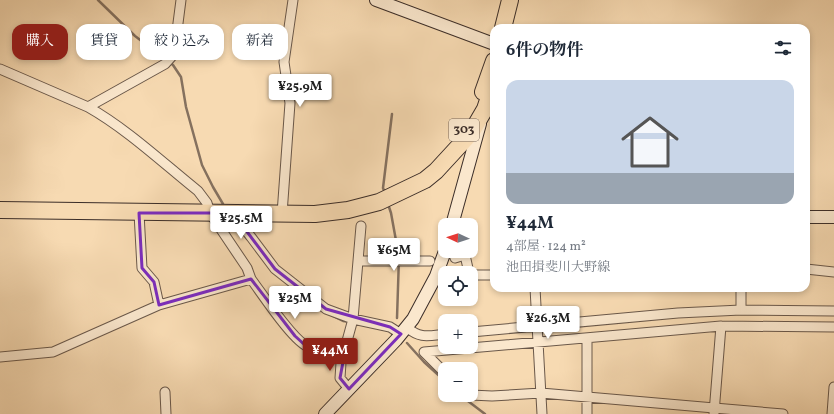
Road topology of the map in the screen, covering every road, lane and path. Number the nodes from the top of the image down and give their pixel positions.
1 (182, 0) edge
2 (293, 0) edge
3 (376, 0) edge
4 (510, 0) edge
5 (517, 0) edge
6 (504, 24) edge
7 (511, 24) edge
8 (490, 43) edge
9 (0, 69) edge
10 (490, 72) edge
11 (490, 94) edge
12 (88, 107) junction
13 (485, 109) junction
14 (412, 186) junction
15 (0, 210) edge
16 (139, 212) junction
17 (210, 213) junction
18 (238, 213) junction
19 (282, 214) junction
20 (810, 217) edge
21 (834, 217) edge
22 (454, 218) edge
23 (361, 226) dead end
24 (447, 258) edge
25 (358, 261) junction
26 (430, 261) dead end
27 (810, 269) edge
28 (834, 272) edge
29 (490, 275) edge
30 (478, 276) edge
31 (251, 278) junction
32 (535, 292) edge
33 (741, 292) edge
34 (159, 305) junction
35 (741, 310) junction
36 (834, 311) edge
37 (354, 319) junction
38 (537, 325) junction
39 (721, 326) junction
40 (834, 328) edge
41 (403, 330) junction
42 (478, 331) edge
43 (438, 335) edge
44 (587, 338) junction
45 (538, 342) junction
46 (346, 347) junction
47 (0, 358) edge
48 (438, 366) edge
49 (834, 387) edge
50 (349, 389) junction
51 (165, 392) dead end
52 (540, 393) junction
53 (478, 395) edge
54 (587, 397) junction
55 (714, 411) edge
56 (166, 414) edge
57 (326, 414) edge
58 (542, 414) edge
59 (587, 414) edge
60 (782, 414) edge
61 (832, 414) edge

1 - 12 street
2 - 19 street
3 - 8 main road
4 - 6 highway
5 - 7 highway
9 - 12 street
10 - 14 highway, 303
11 - 13 highway, 303
12 - 17 street
13 - 14 highway, 303
13 - 22 main road
14 - 19 highway, 303
15 - 16 highway, 303
16 - 17 highway, 303
16 - 34 street
17 - 18 highway, 303
17 - 31 street
18 - 19 highway, 303
18 - 37 street
20 - 21 main road
23 - 25 street
24 - 41 main road
25 - 26 street
25 - 37 street
27 - 28 street
29 - 30 street
31 - 34 street
31 - 46 street
32 - 38 street
33 - 35 street
34 - 47 street
35 - 36 street
35 - 38 street
37 - 41 street
37 - 46 street
38 - 42 street
38 - 45 street
39 - 40 street
39 - 44 street
39 - 55 street
41 - 43 street
41 - 50 main road
44 - 45 street
44 - 54 street
45 - 48 street
45 - 52 street
46 - 50 street
49 - 61 street
50 - 57 main road
51 - 56 street
52 - 53 street
52 - 54 street
52 - 58 street
54 - 55 street
54 - 59 street
55 - 60 street

